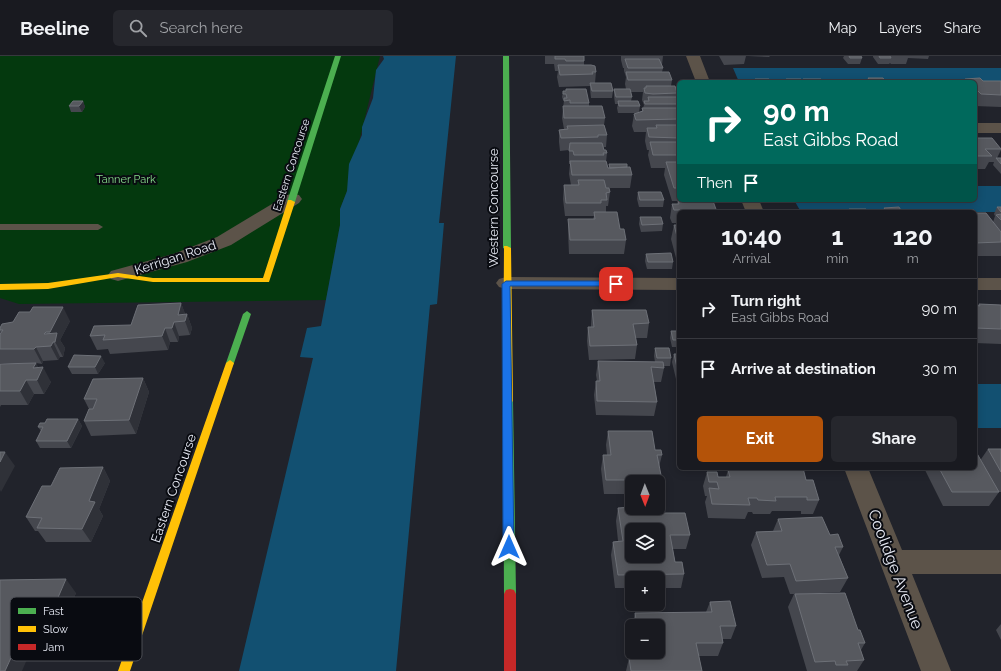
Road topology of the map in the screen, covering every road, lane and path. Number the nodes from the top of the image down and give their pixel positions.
1 (338, 56) edge
2 (506, 56) edge
3 (693, 56) edge
4 (702, 80) edge
5 (977, 128) edge
6 (1001, 128) edge
7 (293, 199) junction
8 (0, 227) edge
9 (98, 227) dead end
10 (118, 275) junction
11 (266, 280) joint
12 (506, 284) junction
13 (677, 284) edge
14 (977, 284) edge
15 (1001, 284) edge
16 (0, 287) edge
17 (247, 314) dead end
18 (857, 470) edge
19 (893, 562) junction
20 (1001, 562) edge
21 (142, 619) edge
22 (127, 661) edge
23 (124, 671) edge
24 (510, 671) edge
25 (936, 671) edge

1 - 7 street, Eastern Concourse
2 - 12 street, Western Concourse
3 - 4 street
5 - 6 street
7 - 10 street, Kerrigan Road
7 - 11 street, Eastern Concourse
8 - 9 lane
10 - 11 street, Kerrigan Road
10 - 16 street, Kerrigan Road
12 - 13 street
12 - 24 street, Western Concourse
14 - 15 street
17 - 21 street, Eastern Concourse
18 - 19 street, Coolidge Avenue
19 - 20 street
19 - 25 street, Coolidge Avenue
22 - 23 street, Eastern Concourse

